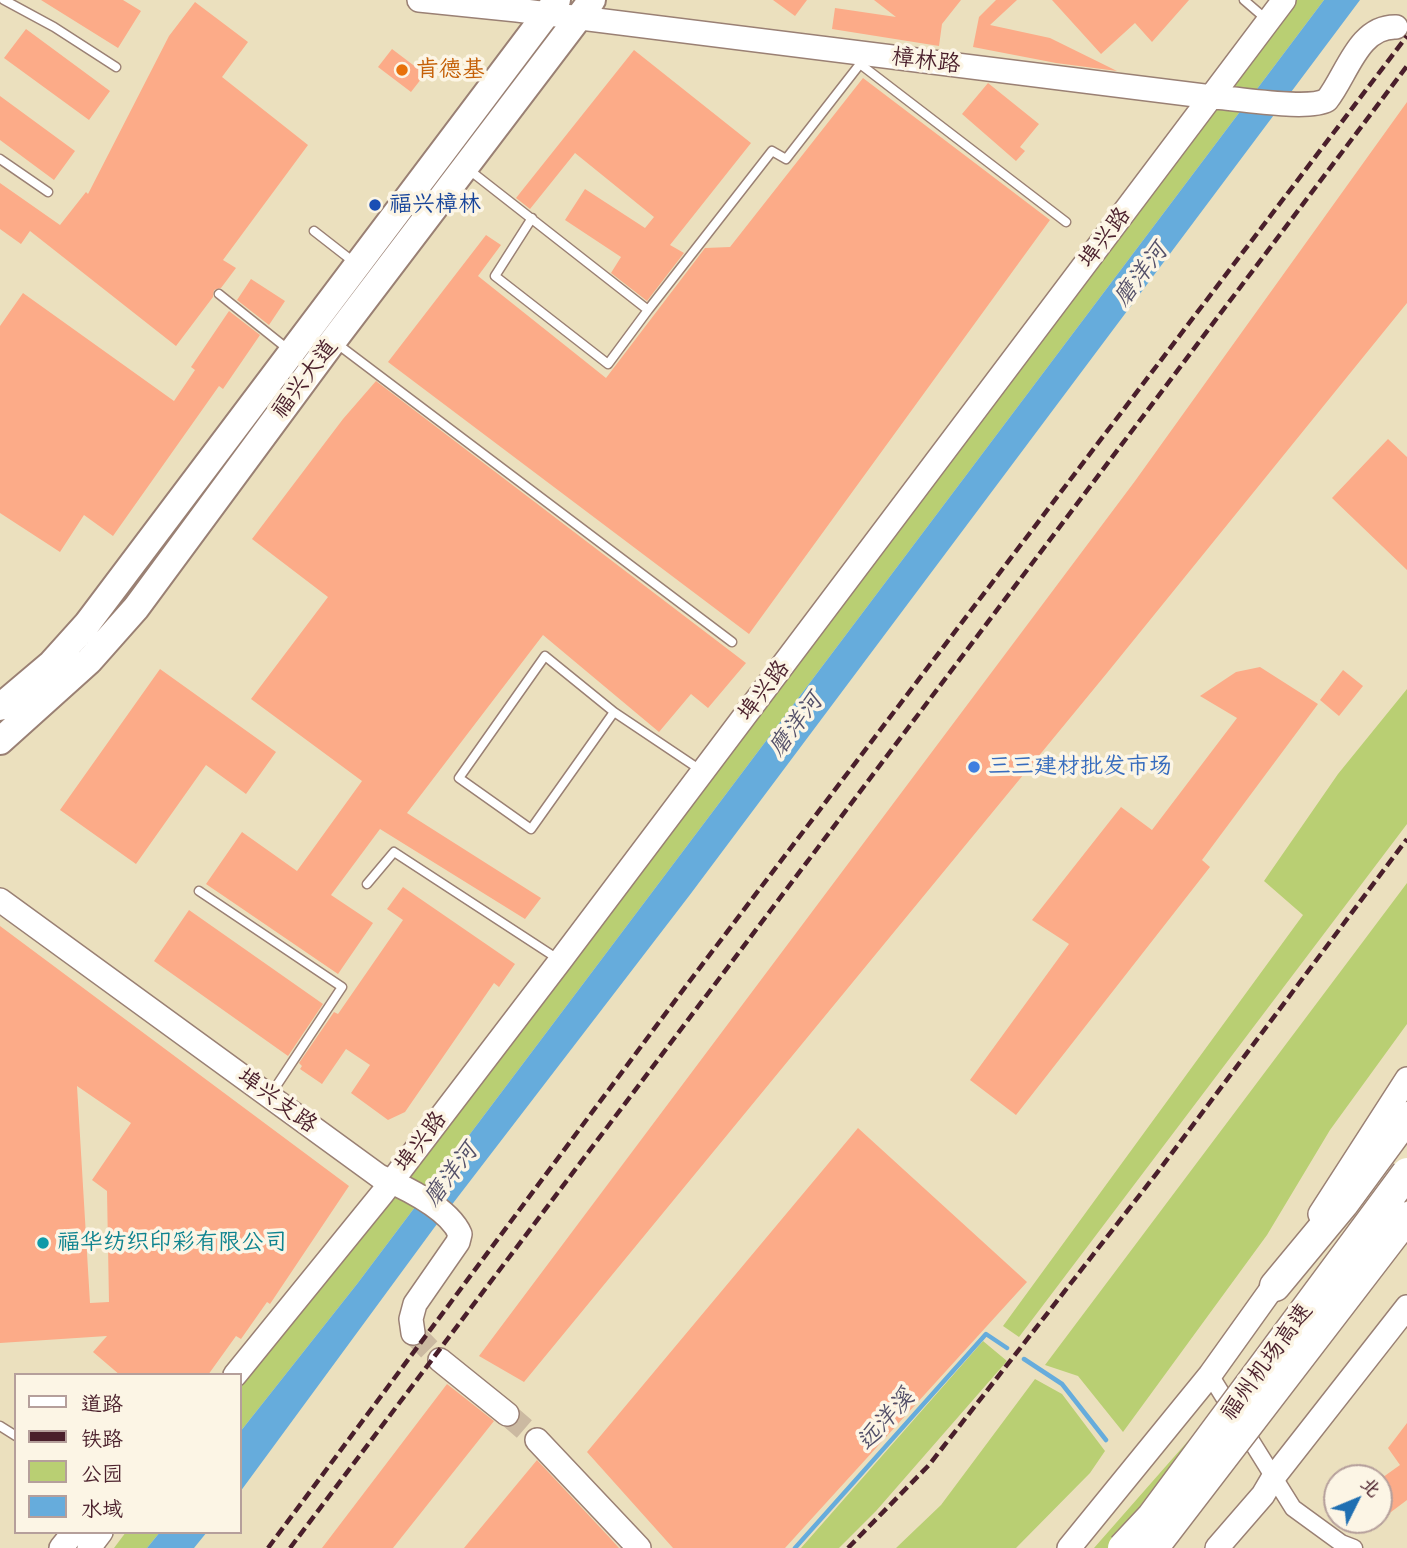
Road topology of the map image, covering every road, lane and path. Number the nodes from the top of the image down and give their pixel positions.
1 (4, 0) edge
2 (419, 0) edge
3 (1244, 0) edge
4 (1284, 0) edge
5 (551, 7) edge
6 (584, 10) edge
7 (1269, 21) junction
8 (1396, 27) dead end
9 (116, 67) dead end
10 (1212, 97) junction
11 (0, 159) edge
12 (466, 168) junction
13 (48, 192) dead end
14 (531, 219) junction
15 (1066, 222) dead end
16 (314, 231) dead end
17 (358, 264) junction
18 (219, 294) dead end
19 (648, 310) junction
20 (333, 341) junction
21 (292, 351) junction
22 (732, 642) dead end
23 (0, 706) edge
24 (614, 712) junction
25 (0, 741) edge
26 (703, 772) junction
27 (367, 884) dead end
28 (199, 891) dead end
29 (0, 900) edge
30 (560, 961) junction
31 (1407, 1079) edge
32 (270, 1096) junction
33 (1407, 1116) edge
34 (1407, 1173) edge
35 (392, 1181) junction
36 (1407, 1217) edge
37 (1275, 1286) junction
38 (1407, 1307) edge
39 (413, 1333) dead end
40 (440, 1360) tunnel mouth
41 (237, 1373) edge
42 (1210, 1375) junction
43 (507, 1414) tunnel mouth
44 (537, 1440) tunnel mouth
45 (1273, 1478) junction
46 (72, 1534) edge
47 (61, 1548) edge
48 (639, 1548) edge
49 (1069, 1548) edge
50 (1123, 1548) edge
51 (1153, 1548) edge
52 (1217, 1548) edge
53 (1354, 1548) edge

1 - 9 lane
2 - 5 street, 樟林路
3 - 7 lane
4 - 7 street, 埠兴路
5 - 6 street, 樟林路
5 - 17 main road, 福兴大道
6 - 10 street, 樟林路
6 - 12 main road, 福兴大道
7 - 10 street, 埠兴路
8 - 10 street, 樟林路
10 - 26 street, 埠兴路
11 - 13 lane
12 - 14 lane
12 - 20 main road, 福兴大道
14 - 19 lane
14 - 19 lane
15 - 19 lane
16 - 17 lane
17 - 21 main road, 福兴大道
18 - 21 lane
20 - 22 lane
20 - 25 main road, 福兴大道
21 - 23 main road, 福兴大道
24 - 24 lane
24 - 26 lane
26 - 30 street, 埠兴路
27 - 30 lane
28 - 32 lane
29 - 32 street, 埠兴支路
30 - 35 street, 埠兴路
31 - 37 street
32 - 35 street, 埠兴支路
33 - 37 highway
34 - 50 highway, 福州机场高速, bridge
35 - 39 street, 埠兴支路
35 - 41 street, 埠兴路
36 - 51 highway, 福州机场高速, bridge
37 - 42 street
38 - 45 street
40 - 43 street
42 - 45 street
42 - 49 street
44 - 48 street
45 - 52 street
45 - 53 street
46 - 47 street

